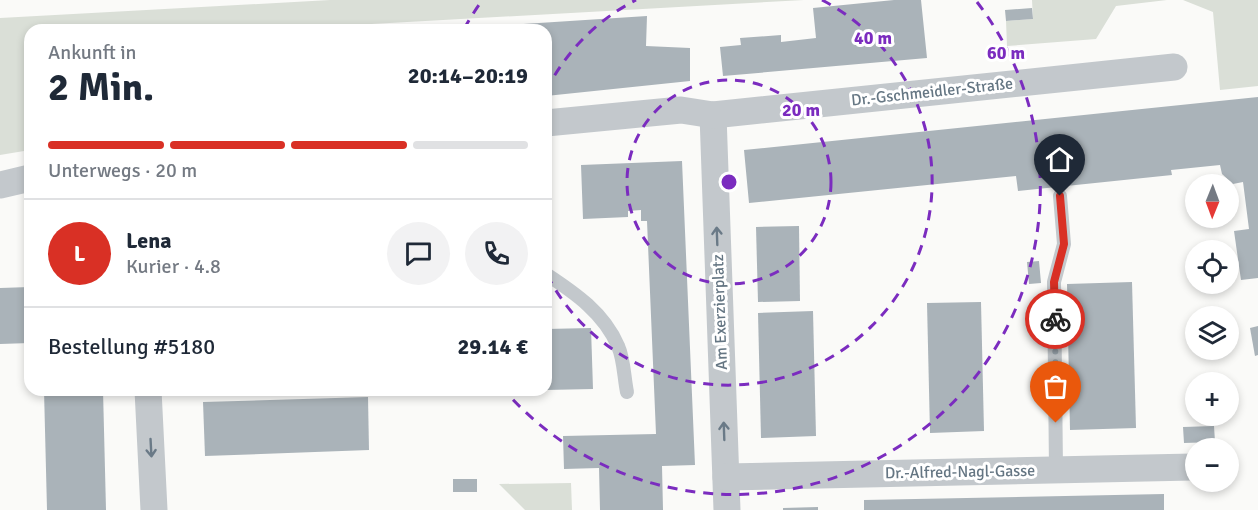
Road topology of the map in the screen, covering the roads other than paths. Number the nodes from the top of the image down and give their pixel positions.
1 (1174, 67) dead end
2 (713, 115) junction
3 (552, 122) edge
4 (24, 179) edge
5 (0, 185) edge
6 (1060, 196) dead end
7 (552, 278) edge
8 (627, 392) dead end
9 (148, 396) edge
10 (1185, 467) edge
11 (1056, 470) junction
12 (726, 477) junction
13 (154, 510) edge
14 (727, 510) edge

1 - 2 street, Dr.-Gschmeidler-Straße
2 - 3 street, Dr.-Gschmeidler-Straße
12 -> 2 street, Am Exerzierplatz
4 - 5 street
6 - 11 lane
7 - 8 lane
9 -> 13 street
10 - 11 street, Dr.-Alfred-Nagl-Gasse
11 - 12 street, Dr.-Alfred-Nagl-Gasse
12 - 14 street, Am Exerzierplatz

